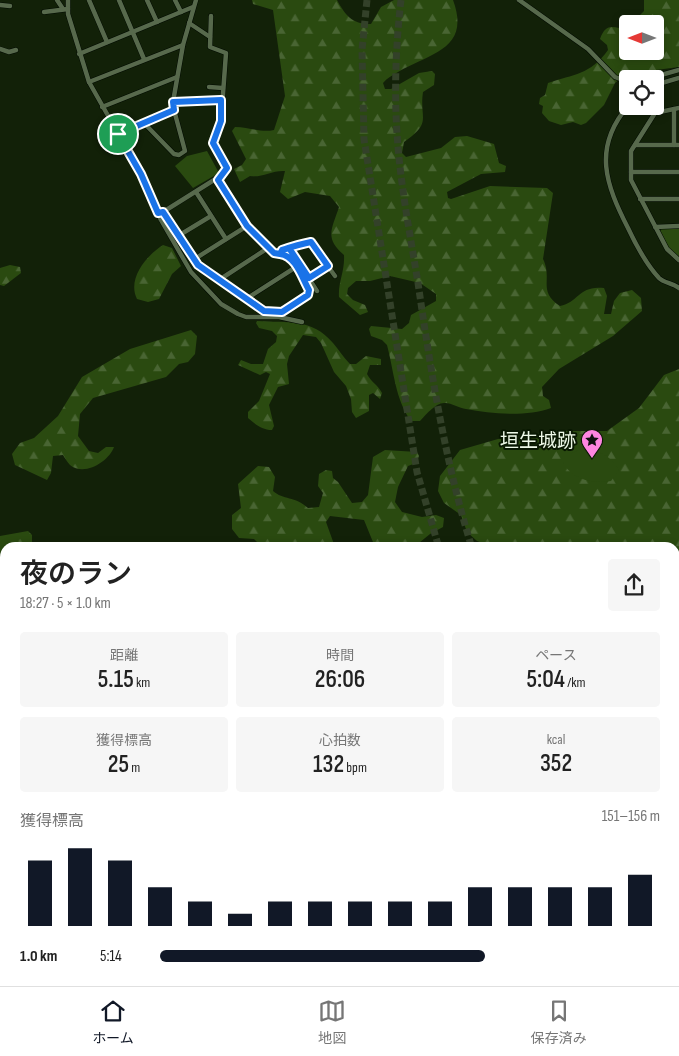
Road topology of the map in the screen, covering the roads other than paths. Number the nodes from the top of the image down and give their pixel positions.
1 (57, 0) edge
2 (68, 0) edge
3 (89, 0) edge
4 (119, 0) edge
5 (148, 0) edge
6 (176, 0) edge
7 (196, 0) edge
8 (519, 0) edge
9 (0, 5) edge
10 (10, 6) dead end
11 (194, 7) junction
12 (66, 9) junction
13 (44, 12) dead end
14 (181, 12) junction
15 (211, 16) dead end
16 (157, 22) junction
17 (189, 24) junction
18 (133, 32) junction
19 (210, 37) junction
20 (107, 42) junction
21 (183, 45) junction
22 (0, 49) edge
23 (16, 50) dead end
24 (79, 54) junction
25 (144, 59) junction
26 (679, 70) edge
27 (664, 74) edge
28 (178, 77) junction
29 (679, 78) edge
30 (619, 79) edge
31 (89, 82) junction
32 (664, 82) edge
33 (209, 87) dead end
34 (223, 88) junction
35 (221, 100) junction
36 (173, 102) junction
37 (102, 107) junction
38 (677, 109) edge
39 (174, 110) junction
40 (622, 115) edge
41 (144, 123) junction
42 (118, 134) junction
43 (635, 145) junction
44 (677, 145) edge
45 (631, 172) junction
46 (679, 172) edge
47 (218, 180) junction
48 (196, 192) junction
49 (640, 199) junction
50 (679, 199) edge
51 (161, 212) junction
52 (211, 216) junction
53 (247, 226) junction
54 (679, 226) edge
55 (655, 227) junction
56 (178, 236) junction
57 (226, 239) junction
58 (268, 248) junction
59 (289, 248) junction
60 (280, 254) junction
61 (193, 260) junction
62 (679, 260) edge
63 (328, 266) junction
64 (296, 267) junction
65 (335, 276) dead end
66 (309, 278) junction
67 (219, 280) junction
68 (679, 288) edge
69 (317, 291) dead end
70 (246, 299) junction
71 (302, 322) dead end

1 - 12 street
2 - 12 street
3 - 20 street
4 - 18 street
5 - 16 street
6 - 14 street
7 - 11 street
8 - 30 street
9 - 10 street
11 - 14 street
11 - 17 street
12 - 13 street
12 - 24 street
14 - 16 street
15 - 19 street
16 - 18 street
17 - 19 street
17 - 21 street
18 - 20 street
18 - 25 street
19 - 34 street
20 - 24 street
21 - 25 street
21 - 28 street
22 - 23 street
24 - 31 street
25 - 31 street
26 - 27 street
28 - 36 street
28 - 37 street
29 - 32 street
31 - 37 street
33 - 34 street
34 - 35 street
35 - 36 street
35 - 47 street
36 - 39 street
37 - 42 street
38 - 43 street
38 - 44 street
39 - 41 street
39 - 41 street
40 - 68 street
41 - 42 street
42 - 51 street
43 - 44 street
43 - 45 street
45 - 46 street
45 - 49 street
47 - 48 street
47 - 53 street
48 - 51 street
48 - 52 street
49 - 50 street
49 - 55 street
51 - 56 street
51 - 71 street
52 - 56 street
52 - 57 street
53 - 57 street
53 - 58 street
54 - 55 street
55 - 62 street
56 - 61 street
57 - 61 street
58 - 60 street
58 - 67 street
59 - 60 street
59 - 63 street
59 - 66 street
60 - 64 street
61 - 67 street
63 - 65 street
63 - 66 street
64 - 70 street
64 - 70 street
66 - 69 street
67 - 70 street

